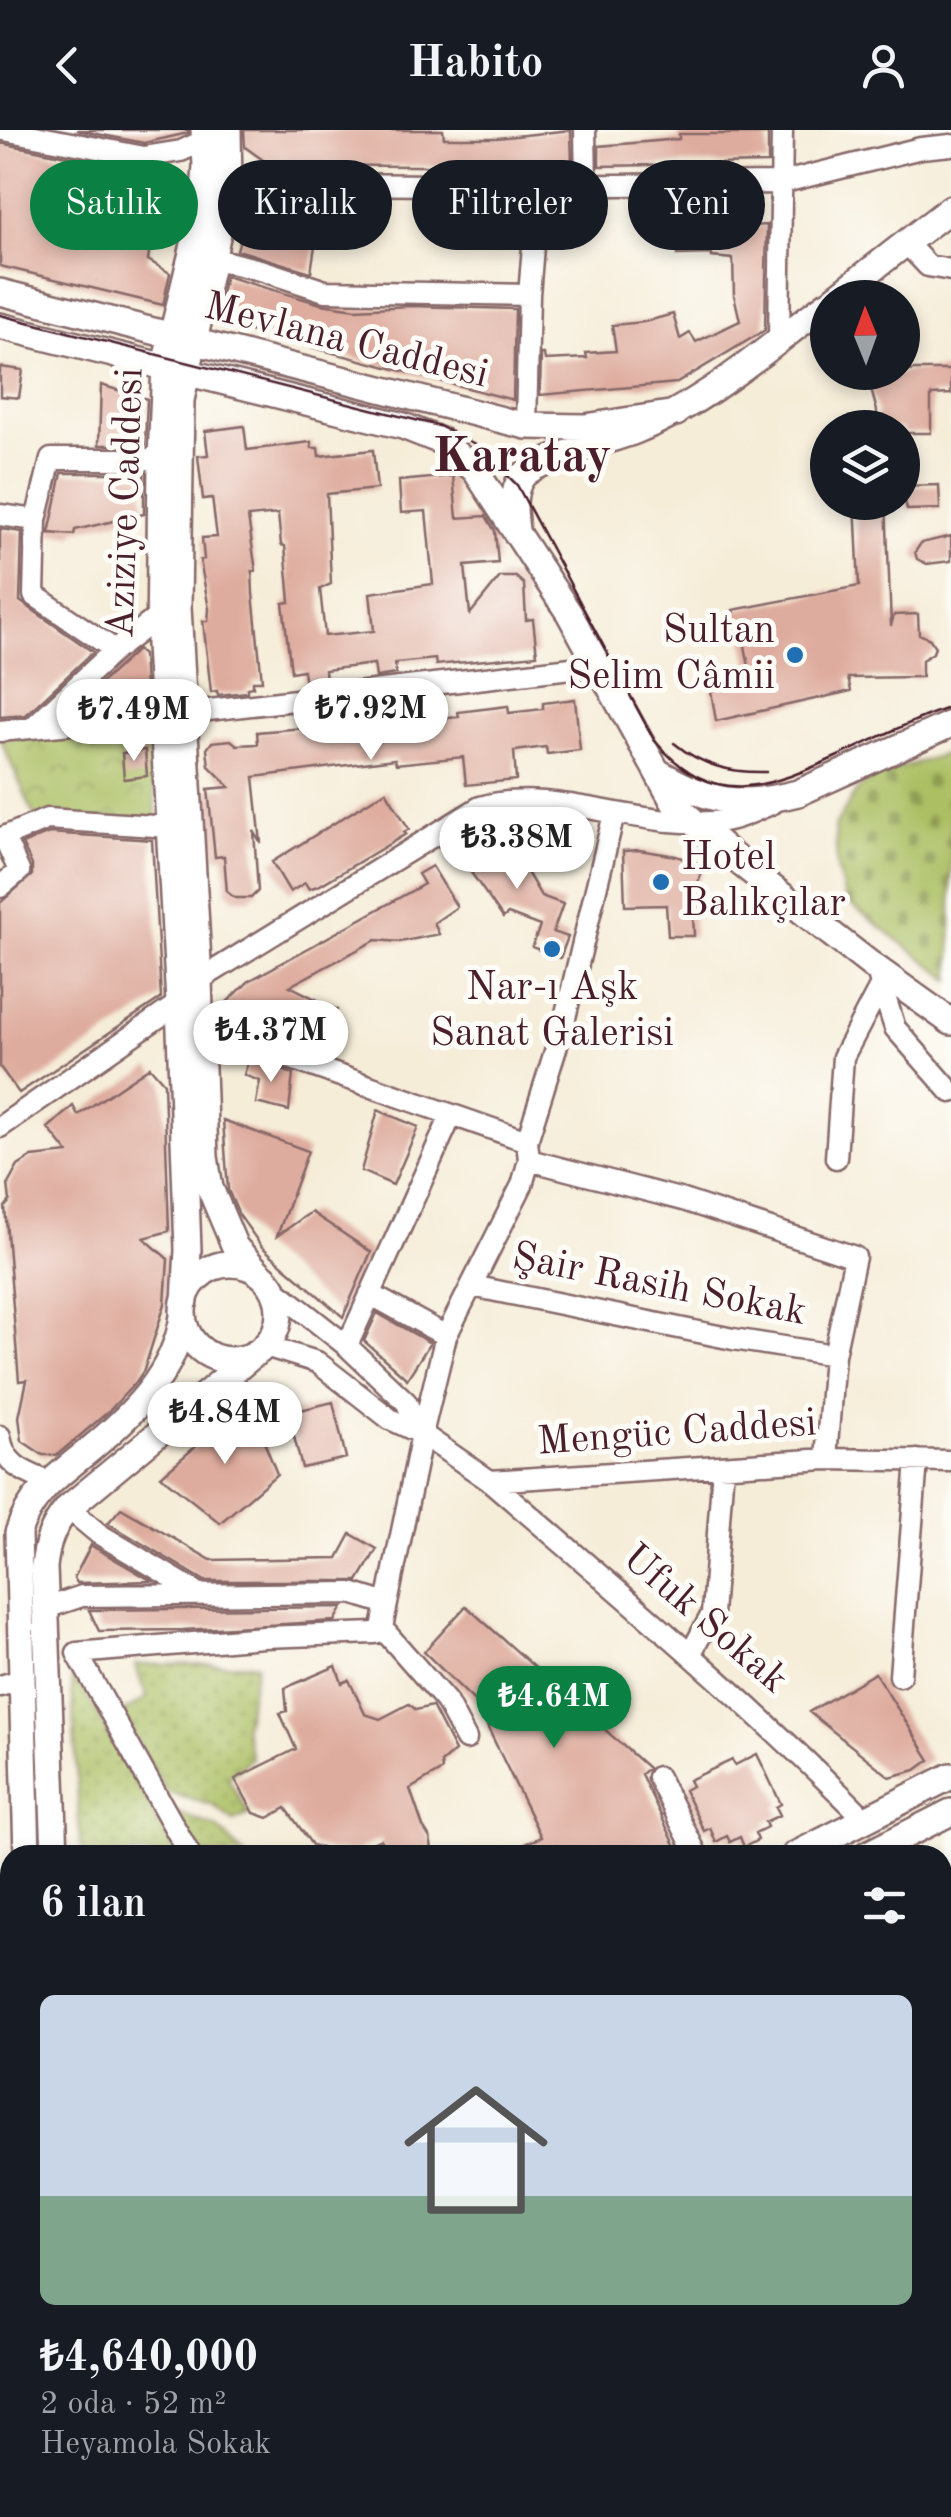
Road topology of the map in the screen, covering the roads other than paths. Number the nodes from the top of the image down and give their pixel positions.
1 (4, 130) edge
2 (586, 130) edge
3 (782, 130) edge
4 (213, 133) edge
5 (951, 146) edge
6 (222, 160) edge
7 (586, 160) edge
8 (780, 183) junction
9 (608, 186) edge
10 (951, 208) edge
11 (218, 228) edge
12 (907, 244) junction
13 (533, 250) edge
14 (211, 258) junction
15 (951, 270) edge
16 (859, 280) edge
17 (0, 292) edge
18 (529, 295) junction
19 (810, 316) edge
20 (0, 326) edge
21 (182, 338) junction
22 (779, 339) junction
23 (175, 368) junction
24 (676, 413) junction
25 (526, 426) junction
26 (161, 460) junction
27 (0, 515) edge
28 (36, 520) junction
29 (516, 530) junction
30 (159, 616) junction
31 (115, 650) junction
32 (598, 665) junction
33 (173, 714) junction
34 (951, 724) edge
35 (32, 728) junction
36 (0, 731) edge
37 (654, 769) junction
38 (798, 793) junction
39 (614, 814) junction
40 (692, 822) junction
41 (170, 827) junction
42 (0, 888) edge
43 (876, 974) junction
44 (199, 980) junction
45 (179, 1004) junction
46 (951, 1022) edge
47 (200, 1028) junction
48 (951, 1092) edge
49 (451, 1116) junction
50 (0, 1128) edge
51 (528, 1150) junction
52 (836, 1158) dead end
53 (266, 1280) junction
54 (472, 1286) junction
55 (370, 1294) junction
56 (184, 1309) junction
57 (446, 1336) junction
58 (346, 1346) junction
59 (258, 1351) junction
60 (834, 1355) junction
61 (422, 1434) junction
62 (0, 1436) edge
63 (826, 1459) junction
64 (917, 1460) junction
65 (951, 1461) edge
66 (723, 1466) junction
67 (490, 1481) junction
68 (50, 1482) junction
69 (68, 1508) junction
70 (9, 1534) edge
71 (202, 1594) junction
72 (387, 1604) junction
73 (46, 1608) junction
74 (382, 1628) junction
75 (691, 1653) junction
76 (900, 1676) dead end
77 (10, 1683) edge
78 (466, 1738) dead end
79 (951, 1776) edge
80 (658, 1777) dead end
81 (951, 1812) edge
82 (865, 1819) junction
83 (54, 1842) edge
84 (26, 1845) edge
85 (184, 1845) edge
86 (691, 1845) edge
87 (814, 1845) edge
88 (886, 1845) edge

1 - 4 street
2 - 7 street
3 - 8 street
4 - 6 main road, Aziziye Caddesi
4 - 21 main road, Aziziye Caddesi
5 - 8 street
8 - 9 street
8 - 22 street
10 - 12 main road
11 - 14 main road, Aziziye Caddesi
12 - 15 street
12 - 16 main road
13 - 18 street
14 - 18 street
14 - 21 main road, Aziziye Caddesi
17 - 21 main road, Mevlana Caddesi
18 - 25 street
19 - 22 main road
20 - 23 main road, Mevlana Caddesi
21 - 23 main road, Aziziye Caddesi
21 - 25 main road, Mevlana Caddesi
22 - 24 main road
23 - 26 main road, Aziziye Caddesi
23 - 29 main road, Mevlana Caddesi
23 - 33 main road, Aziziye Caddesi
24 - 25 main road, Mevlana Caddesi
24 - 29 main road
26 - 28 street
26 - 30 main road, Aziziye Caddesi
27 - 28 street
28 - 31 street
29 - 32 main road, Mevlana Caddesi
30 - 31 street
30 - 33 main road, Aziziye Caddesi
31 - 35 street
32 - 33 street
32 - 37 main road, Mevlana Caddesi
33 - 35 street
33 - 41 main road, Aziziye Caddesi
33 - 44 main road, Aziziye Caddesi
34 - 38 main road
35 - 36 street
37 - 38 main road
37 - 40 main road, Mevlana Caddesi
38 - 40 street
39 - 40 street
39 - 44 street
39 - 51 street
40 - 43 main road, Mevlana Caddesi
41 - 42 street
41 - 45 main road, Aziziye Caddesi
43 - 46 main road, Mevlana Caddesi
43 - 48 street
43 - 52 street
44 - 47 main road, Aziziye Caddesi
45 - 50 street
45 - 56 main road, Aziziye Caddesi
47 - 49 street
47 - 53 main road, Aziziye Caddesi
49 - 51 street
49 - 55 street
51 - 54 street
51 - 60 street
53 - 56 main road
53 - 58 street
53 - 59 main road
54 - 57 street
54 - 60 street, Şair Rasih Sokak
55 - 57 street
55 - 58 street
56 - 59 main road
56 - 68 main road, Aziziye Caddesi
57 - 61 street
58 - 61 street
59 - 61 street, Mengüc Caddesi
59 - 69 main road
60 - 63 street
61 - 67 street, Mengüc Caddesi
61 - 72 street
62 - 68 street
63 - 64 street, Mengüc Caddesi
63 - 66 street, Mengüc Caddesi
64 - 65 street, Mengüc Caddesi
64 - 76 street
66 - 67 street, Mengüc Caddesi
66 - 75 street
67 - 75 street, Ufuk Sokak
68 - 70 main road, Aziziye Caddesi
69 - 71 street
69 - 73 main road
70 - 77 main road
71 - 72 street
71 - 73 street
72 - 74 street
73 - 83 main road
74 - 78 street
74 - 85 street
75 - 82 street, Ufuk Sokak
77 - 84 main road
79 - 82 main road
80 - 86 street
81 - 88 main road
82 - 87 main road

